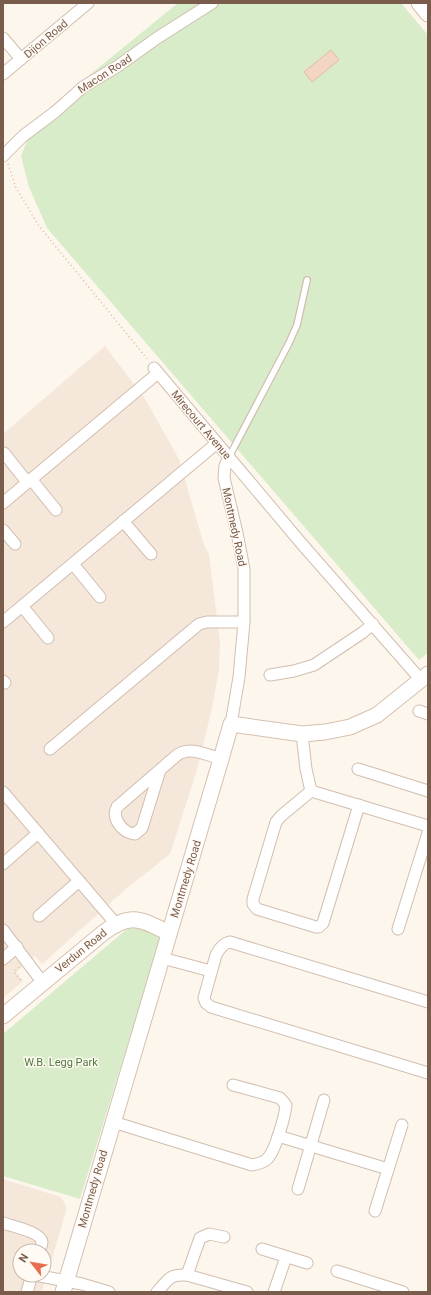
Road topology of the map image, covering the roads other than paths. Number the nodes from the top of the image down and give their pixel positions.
1 (88, 3) edge
2 (212, 3) edge
3 (419, 3) edge
4 (428, 14) edge
5 (3, 38) edge
6 (21, 60) junction
7 (3, 74) edge
8 (4, 155) edge
9 (307, 280) dead end
10 (216, 443) junction
11 (4, 453) dead end
12 (229, 457) junction
13 (29, 481) junction
14 (3, 503) edge
15 (56, 510) dead end
16 (123, 521) junction
17 (3, 530) edge
18 (15, 544) dead end
19 (151, 554) dead end
20 (73, 564) junction
21 (100, 596) dead end
22 (22, 606) junction
23 (3, 622) edge
24 (244, 622) junction
25 (373, 624) junction
26 (48, 638) dead end
27 (270, 675) dead end
28 (425, 677) edge
29 (231, 724) junction
30 (302, 734) junction
31 (50, 749) dead end
32 (222, 759) junction
33 (358, 769) dead end
34 (160, 770) junction
35 (311, 791) junction
36 (428, 791) edge
37 (3, 792) edge
38 (359, 805) junction
39 (428, 826) edge
40 (38, 833) junction
41 (428, 833) edge
42 (3, 864) edge
43 (79, 881) junction
44 (39, 916) dead end
45 (116, 924) junction
46 (398, 929) dead end
47 (3, 930) edge
48 (169, 933) junction
49 (3, 940) edge
50 (14, 949) junction
51 (162, 958) junction
52 (3, 959) edge
53 (211, 971) junction
54 (41, 984) junction
55 (428, 1002) edge
56 (3, 1016) edge
57 (428, 1072) edge
58 (233, 1085) dead end
59 (324, 1100) dead end
60 (113, 1122) junction
61 (402, 1126) dead end
62 (278, 1136) junction
63 (311, 1146) junction
64 (388, 1169) junction
65 (298, 1189) dead end
66 (375, 1211) dead end
67 (3, 1224) edge
68 (224, 1237) dead end
69 (42, 1243) edge
70 (262, 1249) dead end
71 (286, 1257) junction
72 (307, 1263) dead end
73 (337, 1271) dead end
74 (188, 1275) junction
75 (52, 1282) edge
76 (64, 1287) edge
77 (368, 1287) edge
78 (109, 1292) edge
79 (157, 1292) edge
80 (247, 1292) edge
81 (274, 1292) edge
82 (403, 1292) edge

1 - 6 street, Dijon Road
2 - 8 street, Macon Road
3 - 4 street
5 - 6 street
6 - 7 street, Dijon Road
9 - 12 lane
10 - 12 street, Mirecourt Avenue
10 - 13 street, Mirecourt Avenue
10 - 16 street
11 - 13 street
12 - 24 street, Montmedy Road
12 - 25 street, Mirecourt Avenue
13 - 14 street
13 - 15 street
16 - 19 street
16 - 20 street
17 - 18 street
20 - 21 street
20 - 22 street
22 - 23 street
22 - 26 street
24 - 29 street, Montmedy Road
24 - 31 street
25 - 27 street
25 - 28 street, Mirecourt Avenue
28 - 30 street
29 - 30 street
29 - 32 street, Montmedy Road
30 - 35 street
32 - 34 street
32 - 48 street, Montmedy Road
33 - 36 street
34 - 34 street
35 - 38 street
35 - 38 street
37 - 40 street
38 - 39 street
40 - 42 street
40 - 43 street
41 - 46 street
43 - 44 street
43 - 45 street
45 - 48 street, Verdun Road
45 - 54 street, Verdun Road
47 - 50 street
48 - 51 street, Montmedy Road
49 - 50 street
50 - 52 street
50 - 54 street
50 - 54 street
51 - 53 street
51 - 60 street, Montmedy Road
53 - 55 street
53 - 57 street
54 - 56 street, Verdun Road
58 - 62 street
59 - 63 street
60 - 62 street
60 - 76 street, Montmedy Road
61 - 64 street
62 - 63 street
63 - 64 street
63 - 65 street
64 - 66 street
67 - 69 street
68 - 74 street
70 - 71 street
71 - 72 street
71 - 81 street
73 - 77 street
74 - 79 street
74 - 80 street
75 - 76 street
76 - 78 street
77 - 82 street

